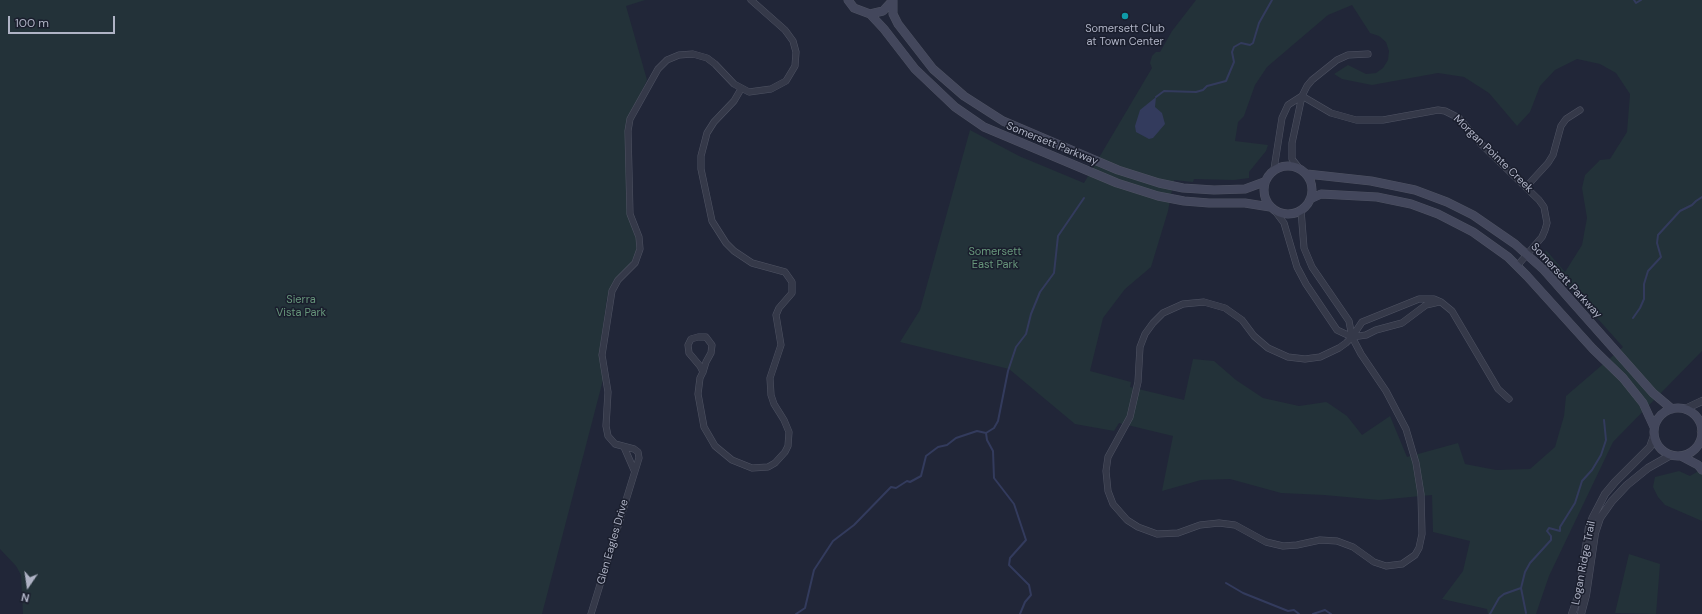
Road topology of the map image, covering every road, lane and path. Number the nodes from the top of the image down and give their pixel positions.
1 (751, 0) edge
2 (848, 0) edge
3 (893, 1) edge
4 (870, 14) junction
5 (1368, 54) dead end
6 (741, 89) junction
7 (1302, 96) junction
8 (1580, 110) dead end
9 (1299, 168) junction
10 (1274, 169) junction
11 (1307, 174) junction
12 (1264, 182) junction
13 (1526, 187) junction
14 (1310, 199) junction
15 (1273, 209) junction
16 (1301, 210) junction
17 (1527, 254) junction
18 (1517, 266) junction
19 (1441, 302) junction
20 (1352, 337) junction
21 (703, 372) junction
22 (1509, 399) dead end
23 (1702, 401) edge
24 (1672, 409) junction
25 (1685, 410) junction
26 (1654, 426) junction
27 (1702, 430) edge
28 (1654, 436) junction
29 (1701, 441) edge
30 (624, 447) junction
31 (1671, 455) junction
32 (1681, 456) junction
33 (634, 470) junction
34 (1702, 470) edge
35 (591, 614) edge
36 (1572, 614) edge
37 (1581, 614) edge

1 - 6 street
2 - 4 main road
3 - 4 main road
3 - 12 main road, Somersett Parkway
4 - 15 main road, Somersett Parkway
5 - 7 street
6 - 21 street
6 - 30 street
7 - 9 street
7 - 10 street
7 - 13 street, Morgan Pointe Creek
8 - 13 street
9 - 10 main road
9 - 11 main road
10 - 12 main road
11 - 14 main road
11 - 17 main road, Somersett Parkway
12 - 15 main road
13 - 17 street, Morgan Pointe Creek
14 - 16 main road
14 - 18 main road
15 - 16 main road
15 - 20 street
16 - 20 street
17 - 18 street, Morgan Pointe Creek
17 - 24 main road, Somersett Parkway
18 - 26 main road
19 - 20 street
19 - 20 street
19 - 22 street
20 - 20 street
21 - 21 street
23 - 25 street
24 - 25 main road
24 - 26 main road
25 - 27 main road
26 - 28 main road
27 - 29 main road
28 - 31 main road
28 - 36 street, Logan Ridge Trail
29 - 32 main road
30 - 33 street
30 - 33 street, Glen Eagles Drive
31 - 32 main road
31 - 37 street, Logan Ridge Trail
32 - 34 main road
33 - 35 street, Glen Eagles Drive

